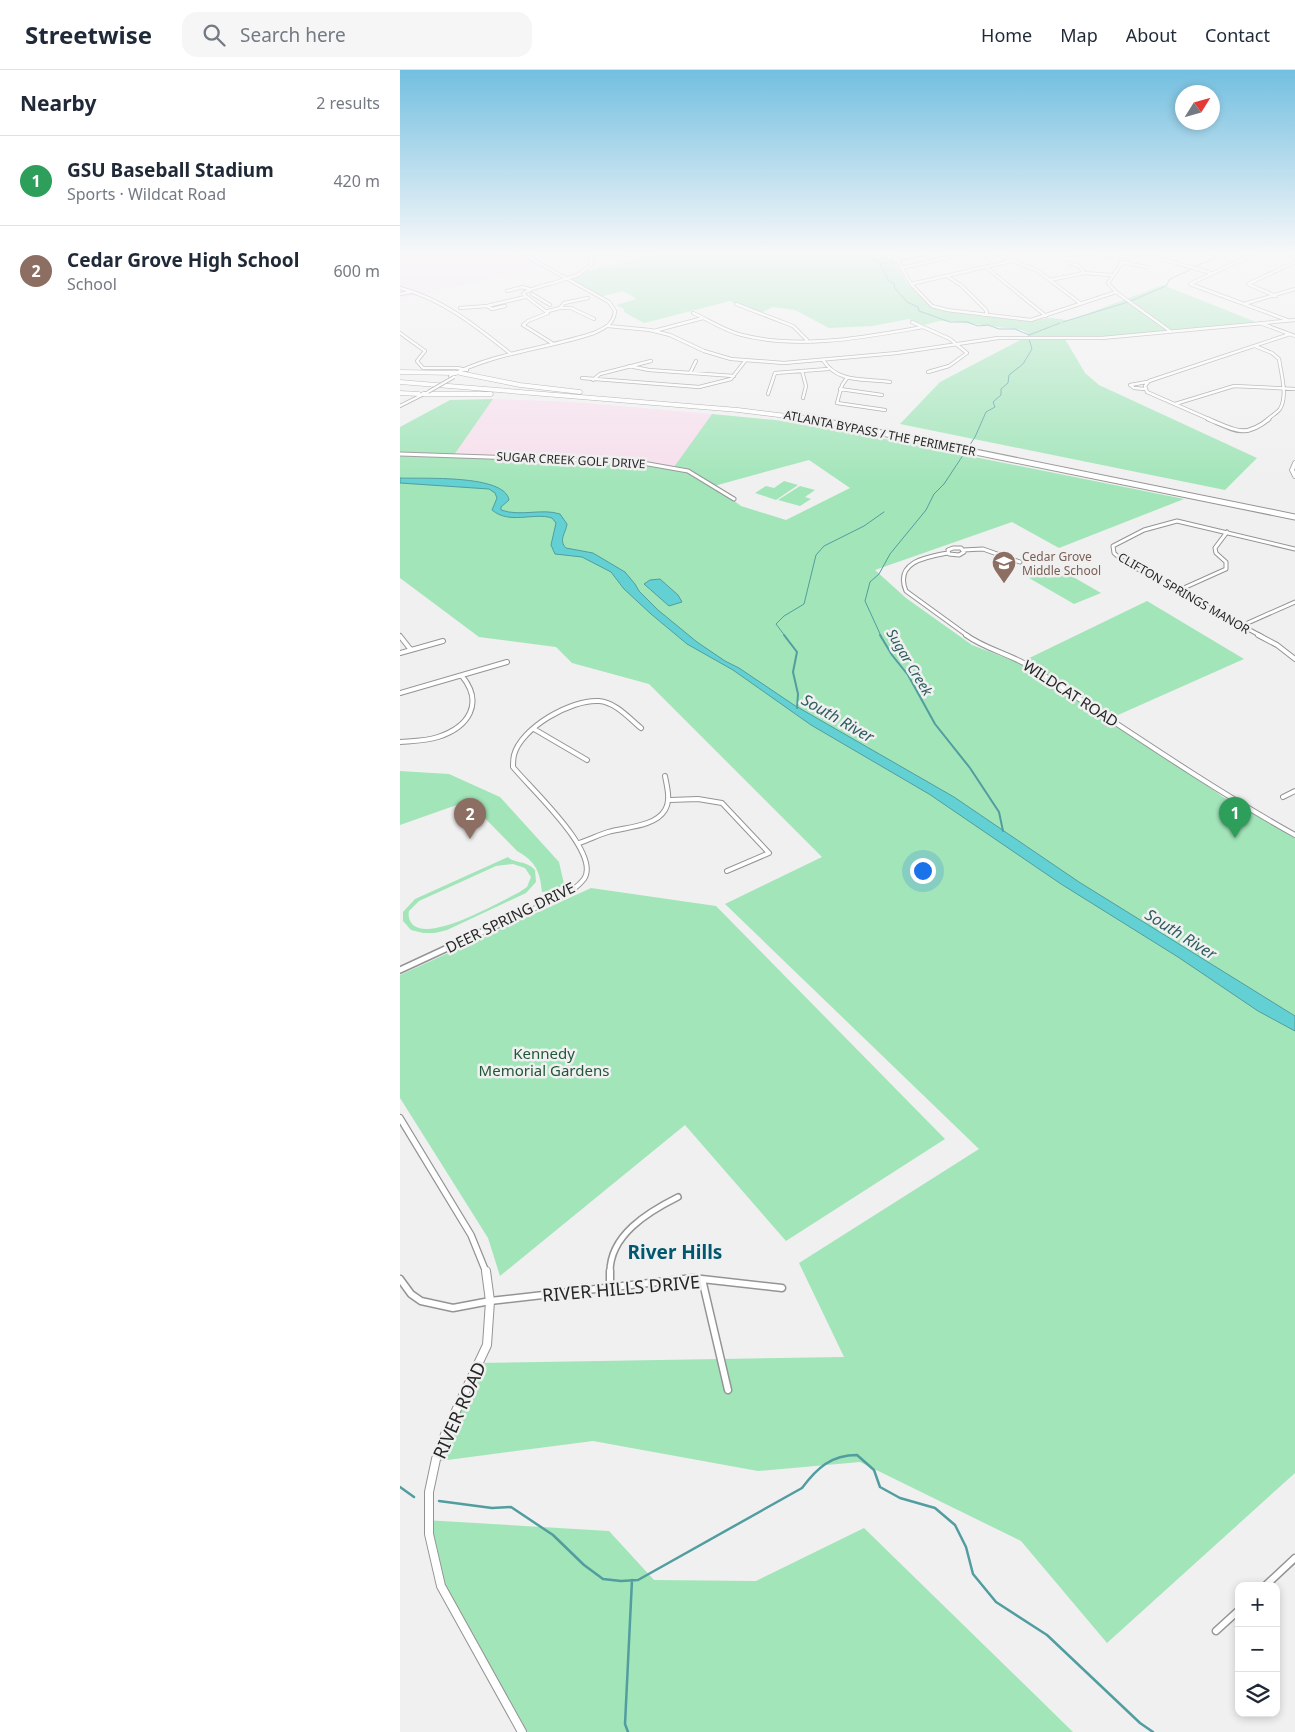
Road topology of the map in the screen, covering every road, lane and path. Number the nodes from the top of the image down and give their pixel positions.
1 (477, 329) edge
2 (528, 329) edge
3 (603, 329) edge
4 (632, 329) edge
5 (663, 329) edge
6 (726, 329) edge
7 (799, 329) edge
8 (913, 329) edge
9 (927, 329) edge
10 (1167, 329) edge
11 (1194, 329) edge
12 (1275, 329) edge
13 (654, 331) junction
14 (1170, 331) junction
15 (400, 333) edge
16 (1290, 334) junction
17 (1295, 336) edge
18 (807, 340) junction
19 (957, 342) junction
20 (552, 344) junction
21 (1255, 346) junction
22 (511, 354) junction
23 (823, 360) junction
24 (651, 361) dead end
25 (696, 361) dead end
26 (744, 361) junction
27 (629, 366) junction
28 (465, 369) junction
29 (828, 369) junction
30 (400, 372) edge
31 (802, 372) junction
32 (928, 372) dead end
33 (690, 373) junction
34 (471, 374) junction
35 (455, 375) junction
36 (734, 376) junction
37 (582, 378) dead end
38 (847, 378) junction
39 (593, 380) junction
40 (400, 381) edge
41 (890, 382) dead end
42 (1147, 382) junction
43 (1283, 388) junction
44 (1145, 389) junction
45 (1295, 389) edge
46 (840, 390) junction
47 (402, 393) edge
48 (424, 393) junction
49 (768, 394) dead end
50 (602, 395) junction
51 (882, 395) dead end
52 (803, 398) dead end
53 (409, 400) junction
54 (654, 403) junction
55 (1175, 404) junction
56 (400, 406) edge
57 (885, 410) dead end
58 (892, 431) junction
59 (400, 454) edge
60 (1006, 455) junction
61 (1295, 463) edge
62 (1295, 476) edge
63 (734, 498) dead end
64 (1295, 512) edge
65 (1295, 517) edge
66 (1227, 532) junction
67 (1295, 549) edge
68 (963, 550) junction
69 (948, 553) junction
70 (1020, 562) dead end
71 (1177, 591) junction
72 (1295, 602) edge
73 (1241, 626) junction
74 (400, 636) edge
75 (443, 641) dead end
76 (411, 650) junction
77 (400, 653) edge
78 (1295, 659) edge
79 (507, 662) dead end
80 (462, 676) junction
81 (400, 693) edge
82 (641, 728) dead end
83 (534, 729) junction
84 (400, 742) edge
85 (587, 760) dead end
86 (665, 776) dead end
87 (1295, 791) edge
88 (1283, 797) dead end
89 (670, 800) junction
90 (1295, 835) edge
91 (579, 843) junction
92 (727, 871) dead end
93 (400, 970) edge
94 (400, 1118) edge
95 (678, 1197) dead end
96 (702, 1279) junction
97 (400, 1280) edge
98 (610, 1288) junction
99 (782, 1288) dead end
100 (490, 1301) junction
101 (728, 1390) dead end
102 (1295, 1558) edge
103 (1269, 1582) edge
104 (1235, 1614) edge
105 (1216, 1631) dead end
106 (522, 1732) edge

1 - 22 street
2 - 20 street
3 - 20 street
4 - 13 street
5 - 13 street
6 - 18 street
7 - 18 street
8 - 18 street
9 - 19 street
10 - 14 street
11 - 14 street
12 - 16 street
13 - 26 street
14 - 19 street
15 - 28 street
16 - 17 street
16 - 21 street
19 - 23 street
19 - 32 street
20 - 22 street
21 - 42 street
21 - 43 street
22 - 28 street
23 - 26 street
23 - 29 street
24 - 27 street
25 - 33 street
26 - 36 street
27 - 33 street
27 - 39 street
28 - 34 highway
28 - 35 street
29 - 31 street
29 - 38 street
30 - 35 highway
31 - 49 street
31 - 52 street
33 - 36 street
34 - 35 highway
34 - 50 highway
35 - 48 street, bridge
36 - 39 street
37 - 39 street
38 - 41 street
38 - 46 street
40 - 50 highway, ATLANTA BYPASS / THE PERIMETER
40 - 54 highway, ATLANTA BYPASS / THE PERIMETER
42 - 44 street
42 - 44 street
43 - 45 street
43 - 55 street
43 - 55 street
44 - 55 street
46 - 51 street
46 - 57 street
47 - 48 highway
47 - 53 highway
48 - 53 street
48 - 54 highway
48 - 56 street
50 - 58 highway, ATLANTA BYPASS / THE PERIMETER
53 - 56 street
54 - 58 highway, ATLANTA BYPASS / THE PERIMETER
58 - 60 highway, ATLANTA BYPASS / THE PERIMETER
59 - 63 street, SUGAR CREEK GOLF DRIVE
60 - 64 highway, ATLANTA BYPASS / THE PERIMETER
60 - 65 highway, ATLANTA BYPASS / THE PERIMETER
61 - 62 street
66 - 67 street, CLIFTON SPRINGS MANOR
66 - 71 street
66 - 71 street, CLIFTON SPRINGS MANOR
68 - 69 street
68 - 69 street
68 - 70 street
69 - 90 street, WILDCAT ROAD
71 - 73 street, CLIFTON SPRINGS MANOR
72 - 73 street
73 - 78 street, CLIFTON SPRINGS MANOR
74 - 76 street
75 - 76 street
76 - 77 street
79 - 80 street
80 - 81 street
80 - 84 street
82 - 83 street, DEER SPRING DRIVE
83 - 85 street
83 - 91 street, DEER SPRING DRIVE
86 - 89 street
87 - 88 street
89 - 91 street
89 - 92 street
91 - 93 street, DEER SPRING DRIVE
94 - 100 street, RIVER ROAD
95 - 98 street
96 - 98 street, RIVER HILLS DRIVE
96 - 99 street, RIVER HILLS DRIVE
96 - 101 street
97 - 100 street, RIVER HILLS DRIVE
98 - 100 street, RIVER HILLS DRIVE
100 - 106 street, RIVER ROAD
102 - 103 street
104 - 105 street

